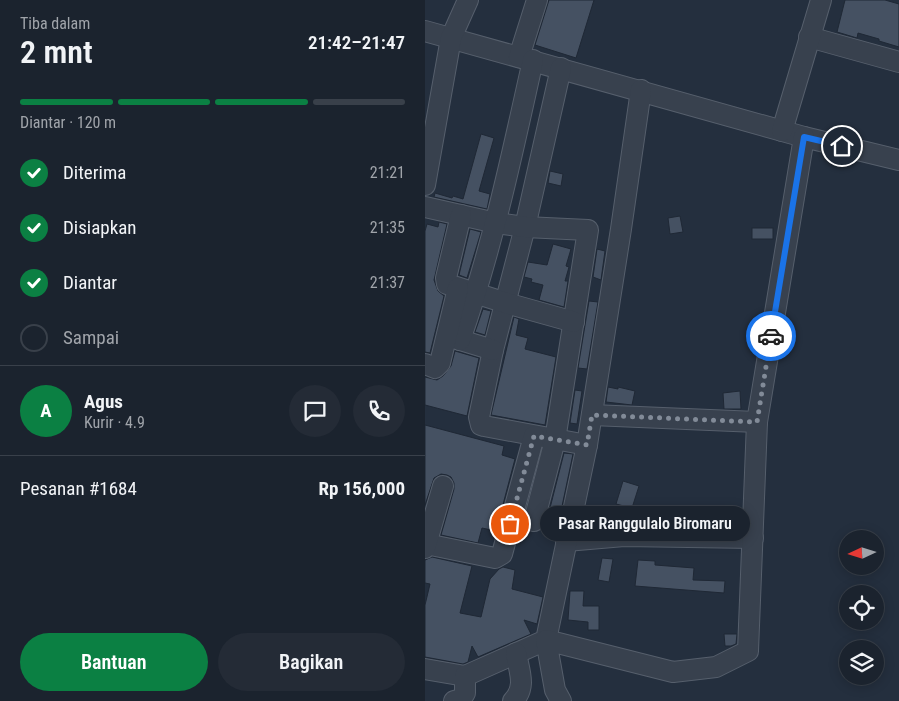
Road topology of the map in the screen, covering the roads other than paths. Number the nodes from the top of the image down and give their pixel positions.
1 (468, 0) edge
2 (537, 0) edge
3 (821, 0) edge
4 (425, 31) edge
5 (809, 37) junction
6 (451, 38) junction
7 (526, 58) junction
8 (899, 62) edge
9 (561, 68) junction
10 (641, 90) junction
11 (782, 130) junction
12 (804, 137) junction
13 (511, 156) junction
14 (899, 160) edge
15 (539, 163) junction
16 (425, 185) edge
17 (425, 207) edge
18 (461, 215) junction
19 (496, 223) junction
20 (525, 227) junction
21 (621, 229) junction
22 (588, 230) junction
23 (467, 290) junction
24 (506, 303) junction
25 (574, 322) junction
26 (453, 338) junction
27 (493, 350) junction
28 (425, 364) edge
29 (592, 415) junction
30 (757, 422) junction
31 (534, 436) junction
32 (555, 440) junction
33 (587, 445) junction
34 (443, 486) dead end
35 (533, 521) dead end
36 (753, 538) junction
37 (566, 540) junction
38 (426, 546) edge
39 (546, 640) junction
40 (516, 653) junction
41 (425, 669) edge
42 (465, 676) junction
43 (454, 701) edge
44 (513, 701) edge
45 (561, 701) edge

1 - 6 street
2 - 7 street
3 - 5 street
4 - 6 street
5 - 8 street
5 - 11 street
6 - 7 street
6 - 16 street
7 - 9 street
7 - 13 street
9 - 10 street
9 - 15 street
10 - 11 street
10 - 21 street
11 - 12 street
12 - 14 street
12 - 30 street
13 - 15 street
13 - 19 street
15 - 20 street
17 - 18 street
18 - 19 street
18 - 23 street
19 - 20 street
19 - 23 street
20 - 22 street
20 - 24 street
21 - 22 street
21 - 29 street
22 - 25 street
23 - 24 street
23 - 26 street
24 - 25 street
24 - 27 street
25 - 32 street
26 - 27 street
26 - 28 street
27 - 31 street
29 - 30 street
29 - 33 street
30 - 36 street
31 - 32 street
31 - 38 street
32 - 33 street
32 - 35 street
33 - 37 street
34 - 38 street
36 - 37 street
36 - 39 street
37 - 39 street
39 - 40 street
39 - 45 street
40 - 42 street
40 - 44 street
41 - 42 street
42 - 43 street

